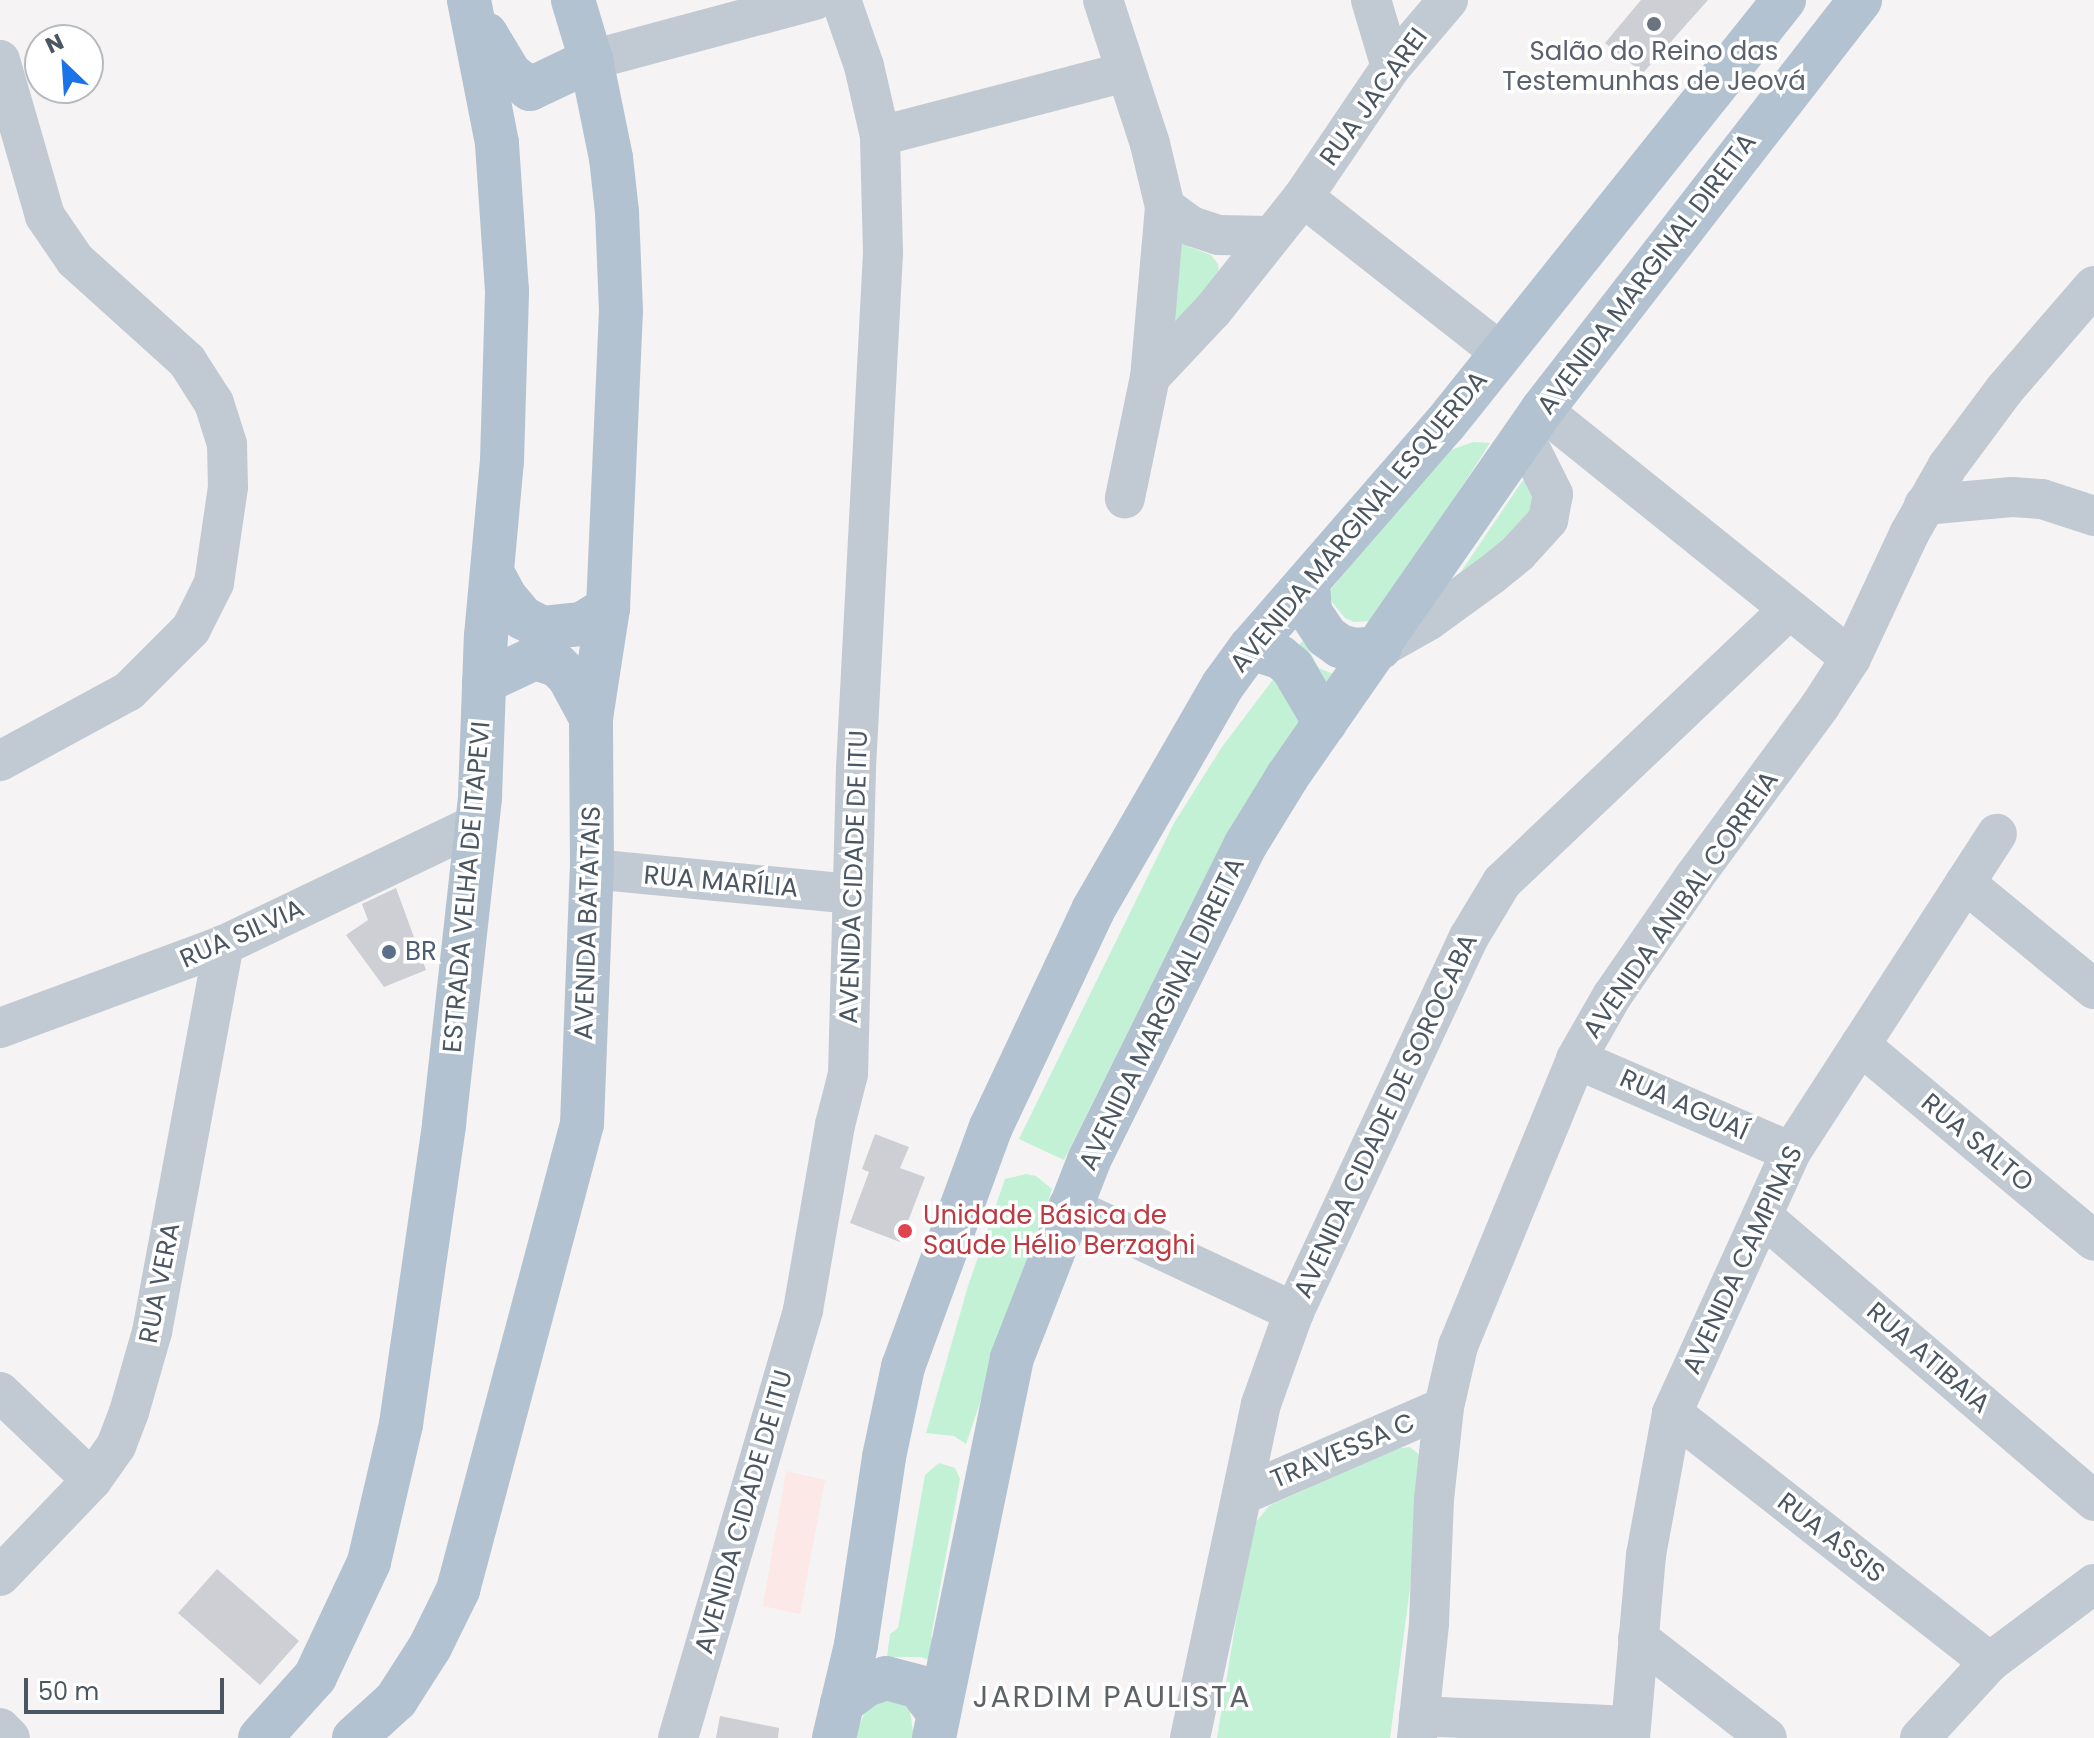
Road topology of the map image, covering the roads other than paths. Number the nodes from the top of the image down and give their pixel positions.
1 (573, 0) edge
2 (815, 0) edge
3 (841, 0) edge
4 (1103, 0) edge
5 (1371, 0) edge
6 (1448, 0) edge
7 (1784, 0) edge
8 (1860, 0) edge
9 (471, 6) edge
10 (0, 60) edge
11 (591, 60) junction
12 (1391, 67) junction
13 (1126, 72) junction
14 (880, 136) junction
15 (1303, 197) junction
16 (1165, 207) junction
17 (1269, 236) junction
18 (2094, 286) edge
19 (1501, 353) junction
20 (1150, 377) junction
21 (1533, 423) junction
22 (1445, 424) junction
23 (1125, 498) dead end
24 (1924, 505) junction
25 (2094, 516) edge
26 (492, 572) junction
27 (1308, 584) junction
28 (608, 608) junction
29 (1788, 611) junction
30 (1250, 648) junction
31 (1380, 648) junction
32 (1851, 658) junction
33 (484, 682) junction
34 (591, 718) junction
35 (1325, 723) junction
36 (0, 761) edge
37 (477, 824) junction
38 (1997, 834) dead end
39 (592, 869) junction
40 (1965, 883) junction
41 (851, 894) junction
42 (224, 945) junction
43 (2094, 989) edge
44 (0, 1028) edge
45 (1860, 1045) junction
46 (1576, 1059) junction
47 (1791, 1152) junction
48 (1068, 1206) junction
49 (1762, 1216) junction
50 (2094, 1241) edge
51 (1294, 1312) junction
52 (0, 1392) edge
53 (1444, 1407) junction
54 (1672, 1413) junction
55 (92, 1480) junction
56 (1242, 1495) junction
57 (2094, 1501) edge
58 (0, 1576) edge
59 (2094, 1584) edge
60 (1638, 1638) junction
61 (1990, 1662) junction
62 (838, 1720) edge
63 (936, 1725) edge
64 (1418, 1727) edge
65 (0, 1728) edge
66 (1630, 1732) edge
67 (10, 1738) edge
68 (260, 1738) edge
69 (354, 1738) edge
70 (678, 1738) edge
71 (1190, 1738) edge
72 (1767, 1738) edge
73 (1920, 1738) edge

1 - 11 main road, AVENIDA BATATAIS
2 - 11 street
3 - 14 street, AVENIDA CIDADE DE ITU
4 - 13 street
5 - 12 street
6 - 12 street, RUA JACAREI
7 - 19 main road, AVENIDA MARGINAL ESQUERDA
8 - 21 main road, AVENIDA MARGINAL DIREITA
9 - 11 main road
9 - 26 main road, ESTRADA VELHA DE ITAPEVI
10 - 36 street
11 - 28 main road, AVENIDA BATATAIS
12 - 15 street, RUA JACAREI
13 - 14 street
13 - 16 street
14 - 41 street, AVENIDA CIDADE DE ITU
15 - 17 street, RUA JACAREI
15 - 19 street
16 - 17 street
16 - 20 street
17 - 20 street, RUA JACAREI
18 - 24 street, AVENIDA ANIBAL CORREIA
19 - 22 main road, AVENIDA MARGINAL ESQUERDA
20 - 23 street
21 - 22 main road
21 - 29 street
21 - 31 main road, AVENIDA MARGINAL DIREITA
21 - 31 street, AVENIDA MARGINAL DIREITA
22 - 27 main road, AVENIDA MARGINAL ESQUERDA
24 - 25 street
24 - 32 street, AVENIDA ANIBAL CORREIA
26 - 28 main road
26 - 33 main road, ESTRADA VELHA DE ITAPEVI
27 - 30 main road, AVENIDA MARGINAL ESQUERDA
27 - 31 main road
28 - 34 main road, AVENIDA BATATAIS
29 - 32 street
29 - 51 street, AVENIDA CIDADE DE SOROCABA
30 - 35 main road
30 - 62 main road, AVENIDA MARGINAL ESQUERDA
31 - 35 main road, AVENIDA MARGINAL DIREITA
32 - 46 street, AVENIDA ANIBAL CORREIA
33 - 34 main road
33 - 37 main road, ESTRADA VELHA DE ITAPEVI
34 - 39 main road, AVENIDA BATATAIS
35 - 48 main road, AVENIDA MARGINAL DIREITA
37 - 42 street, RUA SILVIA
37 - 68 main road, ESTRADA VELHA DE ITAPEVI
38 - 40 street, AVENIDA CAMPINAS
39 - 41 street, RUA MARÍLIA
39 - 69 main road, AVENIDA BATATAIS
40 - 43 street
40 - 45 street, AVENIDA CAMPINAS
41 - 70 street, AVENIDA CIDADE DE ITU
42 - 44 street, RUA SILVIA
42 - 55 street, RUA VERA
45 - 47 street, AVENIDA CAMPINAS
45 - 50 street, RUA SALTO
46 - 47 street, RUA AGUAÍ
46 - 53 street, AVENIDA ANIBAL CORREIA
47 - 49 street, AVENIDA CAMPINAS
48 - 51 street
48 - 63 main road, AVENIDA MARGINAL DIREITA
49 - 54 street, AVENIDA CAMPINAS
49 - 57 street, RUA ATIBAIA
51 - 56 street, AVENIDA CIDADE DE SOROCABA
52 - 55 street
53 - 56 street, TRAVESSA C
53 - 64 street, AVENIDA ANIBAL CORREIA
54 - 60 street, AVENIDA CAMPINAS
54 - 61 street, RUA ASSIS
55 - 58 street, RUA VERA
56 - 71 street, AVENIDA CIDADE DE SOROCABA
59 - 61 street
60 - 66 street, AVENIDA CAMPINAS
60 - 72 street
61 - 73 street
62 - 63 main road
64 - 66 street
65 - 67 street

